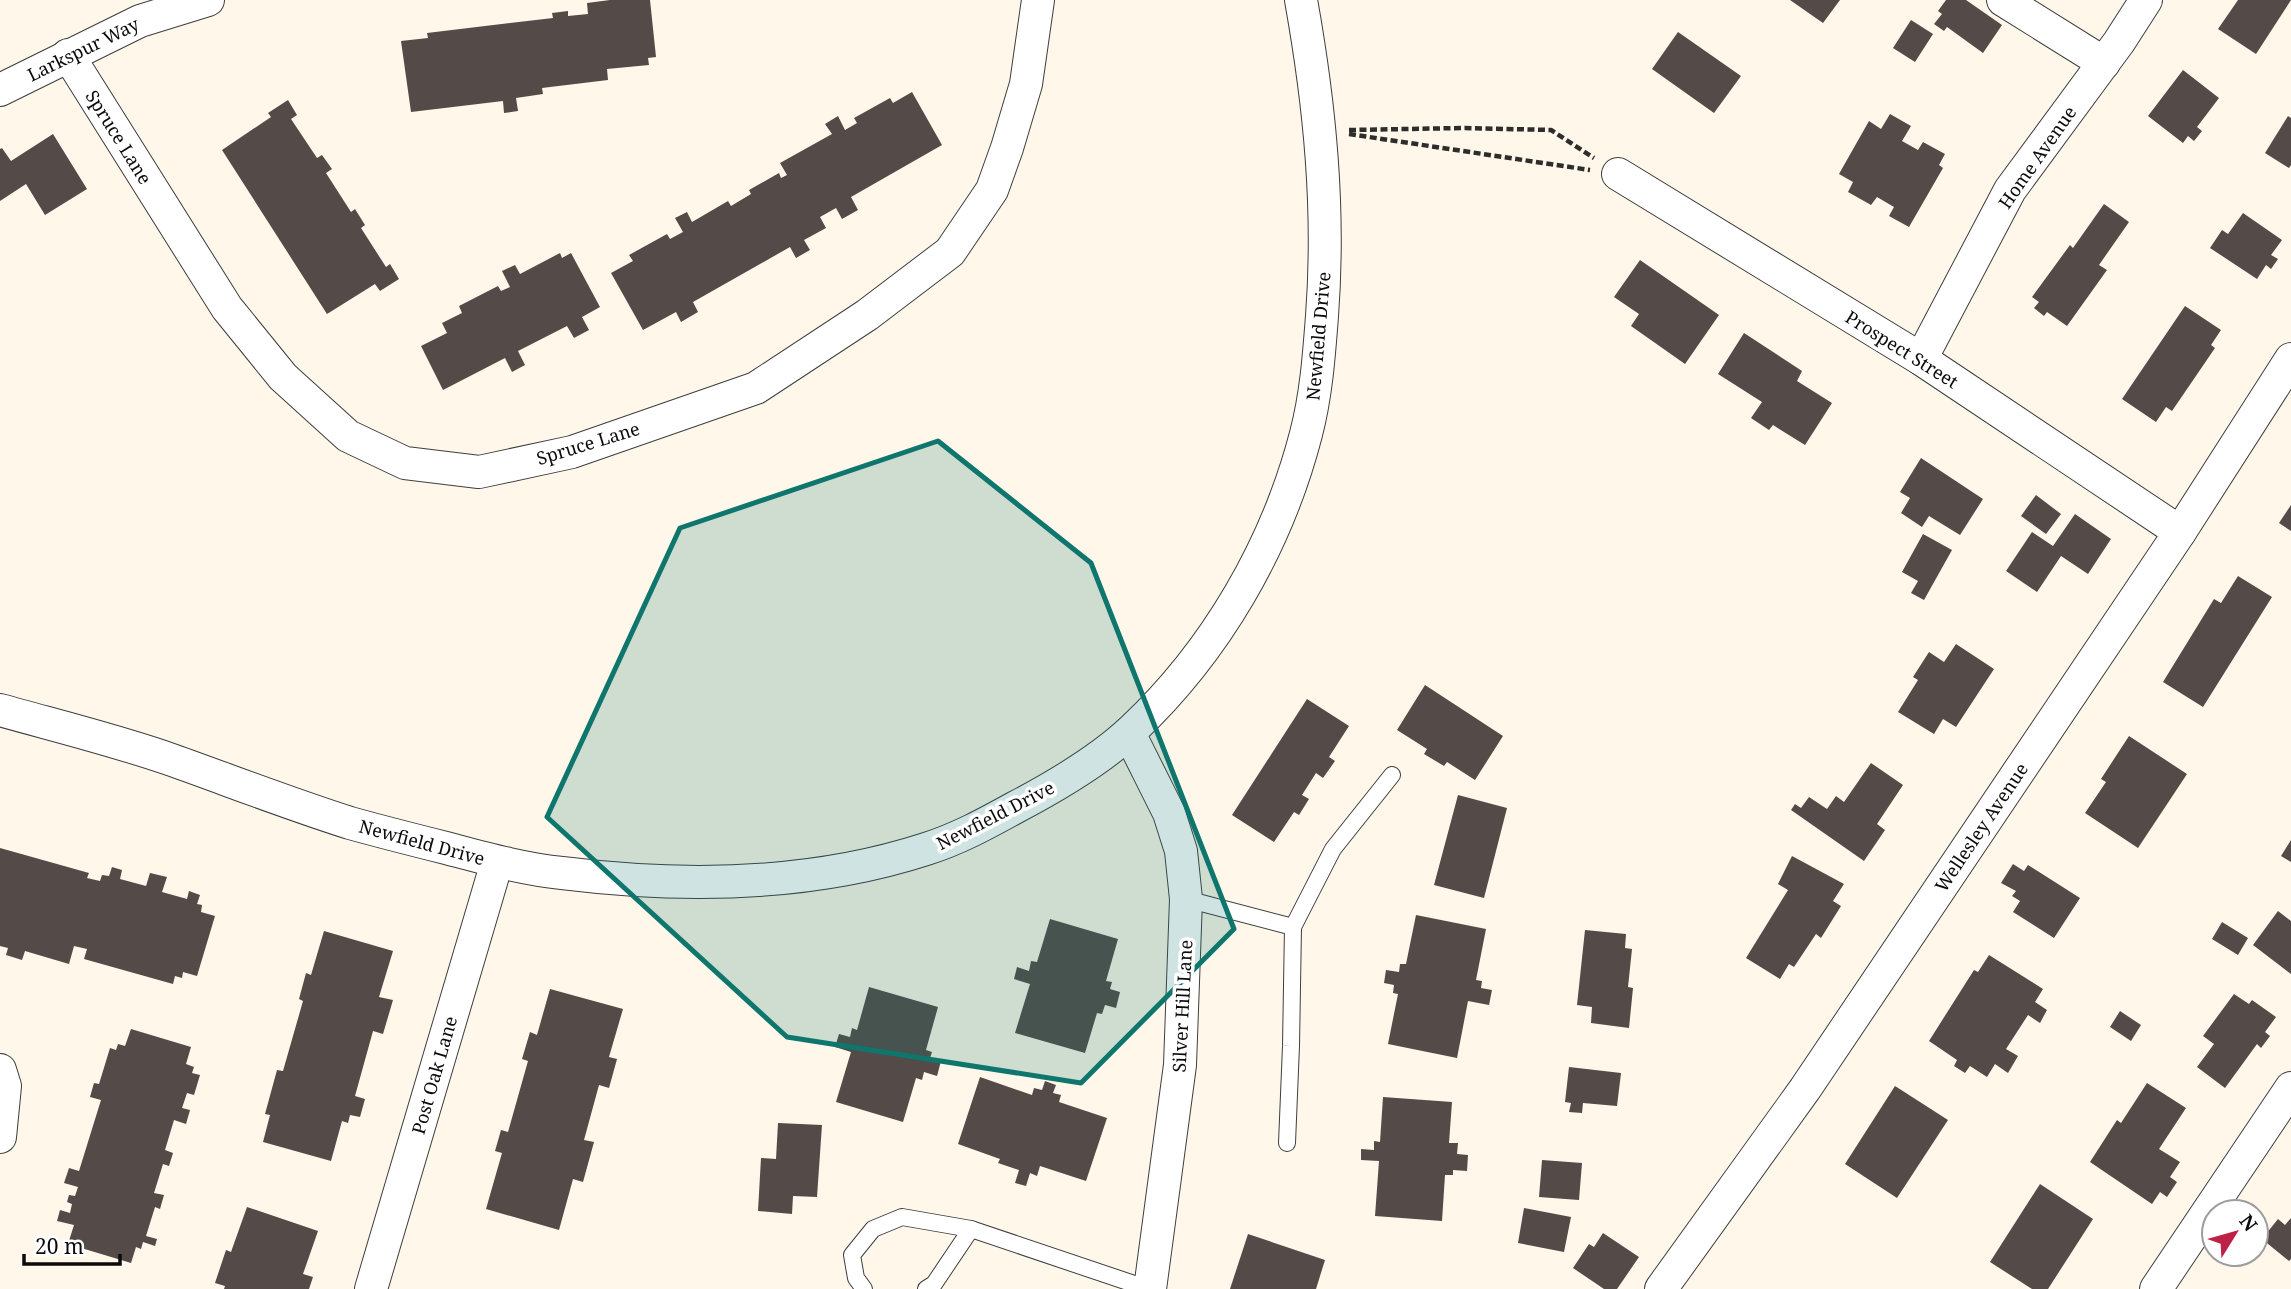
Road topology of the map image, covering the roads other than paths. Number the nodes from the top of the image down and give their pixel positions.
1 (208, 0) edge
2 (1038, 0) edge
3 (1301, 0) edge
4 (2003, 0) edge
5 (2146, 0) edge
6 (68, 55) junction
7 (2104, 63) junction
8 (0, 90) edge
9 (1618, 174) road end
10 (1921, 359) junction
11 (2291, 359) edge
12 (2180, 531) junction
13 (0, 710) edge
14 (1129, 733) junction
15 (1392, 775) dead end
16 (497, 862) junction
17 (1186, 899) junction
18 (1293, 926) junction
19 (0, 1070) edge
20 (2291, 1088) edge
21 (0, 1137) edge
22 (1287, 1143) dead end
23 (971, 1229) junction
24 (371, 1289) edge
25 (864, 1289) edge
26 (926, 1289) edge
27 (1149, 1289) edge
28 (1661, 1289) edge
29 (2156, 1289) edge

1 - 6 street, Larkspur Way
2 - 6 street, Spruce Lane
3 - 14 street, Newfield Drive
4 - 7 street
5 - 7 street, Home Avenue
6 - 8 street, Larkspur Way
7 - 10 street, Home Avenue
9 - 10 street, Prospect Street
10 - 12 street, Prospect Street
11 - 12 street, Wellesley Avenue
12 - 28 street, Wellesley Avenue
13 - 16 street, Newfield Drive
14 - 16 street, Newfield Drive
14 - 17 street, Silver Hill Lane
15 - 18 lane
16 - 24 street, Post Oak Lane
17 - 18 lane
17 - 27 street, Silver Hill Lane
18 - 22 lane
19 - 21 street
20 - 29 street
23 - 25 lane
23 - 26 lane
23 - 27 lane

